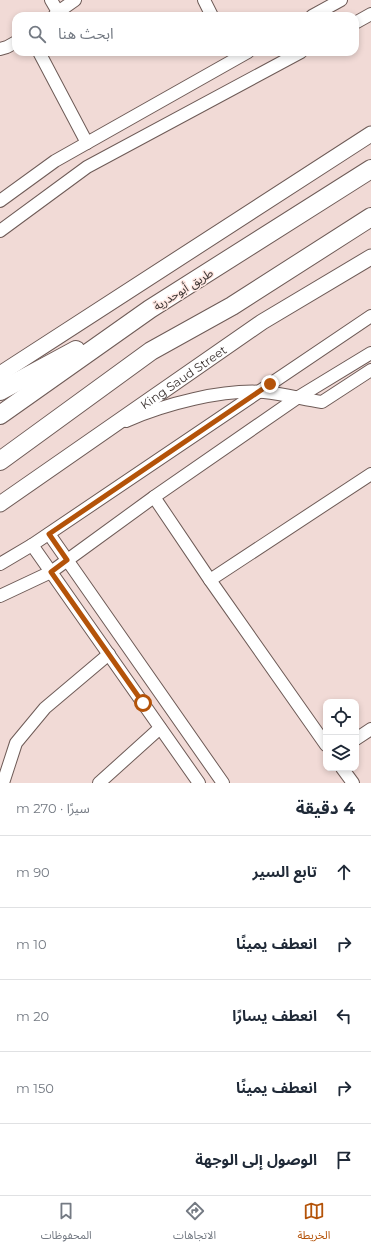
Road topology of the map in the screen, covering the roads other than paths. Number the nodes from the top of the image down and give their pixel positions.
1 (51, 0) edge
2 (75, 0) edge
3 (204, 0) edge
4 (341, 0) edge
5 (55, 12) edge
6 (59, 12) edge
7 (210, 12) edge
8 (319, 12) edge
9 (371, 14) edge
10 (359, 21) edge
11 (12, 44) edge
12 (0, 49) edge
13 (41, 56) edge
14 (233, 56) edge
15 (294, 56) edge
16 (371, 134) edge
17 (87, 143) junction
18 (371, 170) edge
19 (0, 201) edge
20 (371, 217) edge
21 (371, 228) edge
22 (0, 231) edge
23 (371, 257) edge
24 (291, 268) junction
25 (150, 309) junction
26 (371, 316) edge
27 (371, 352) edge
28 (371, 370) edge
29 (0, 374) edge
30 (0, 390) edge
31 (257, 392) junction
32 (297, 398) junction
33 (0, 415) edge
34 (109, 429) junction
35 (0, 461) edge
36 (371, 474) edge
37 (154, 497) junction
38 (0, 504) edge
39 (49, 534) junction
40 (32, 545) junction
41 (67, 560) junction
42 (0, 564) edge
43 (51, 572) junction
44 (210, 580) junction
45 (0, 596) edge
46 (109, 654) junction
47 (160, 728) junction
48 (371, 729) edge
49 (359, 737) edge
50 (323, 741) edge
51 (344, 771) edge
52 (3, 783) edge
53 (99, 783) edge
54 (199, 783) edge
55 (223, 783) edge
56 (353, 783) edge

1 - 5 street
2 - 6 street
3 - 7 street
4 - 8 street
9 - 10 street
11 - 12 street
13 - 17 street
14 - 17 street
15 - 22 street
16 - 29 main road
17 - 19 street
18 - 25 highway, طريق أبوحدرية
20 - 24 highway
21 - 24 highway
23 - 34 main road, King Saud Street
24 - 35 highway
25 - 30 highway
25 - 33 highway, طريق أبوحدرية
26 - 31 street
27 - 32 street
28 - 32 street
31 - 32 street
31 - 34 street
31 - 39 street
32 - 37 street
34 - 38 main road, King Saud Street
36 - 44 street
37 - 41 street
37 - 44 street
39 - 40 street
39 - 41 street
40 - 42 street
40 - 43 street
41 - 43 street
41 - 55 street
43 - 45 street
43 - 46 street
44 - 50 street
46 - 47 street
46 - 52 street
47 - 53 street
47 - 54 street
48 - 49 street
51 - 56 street

